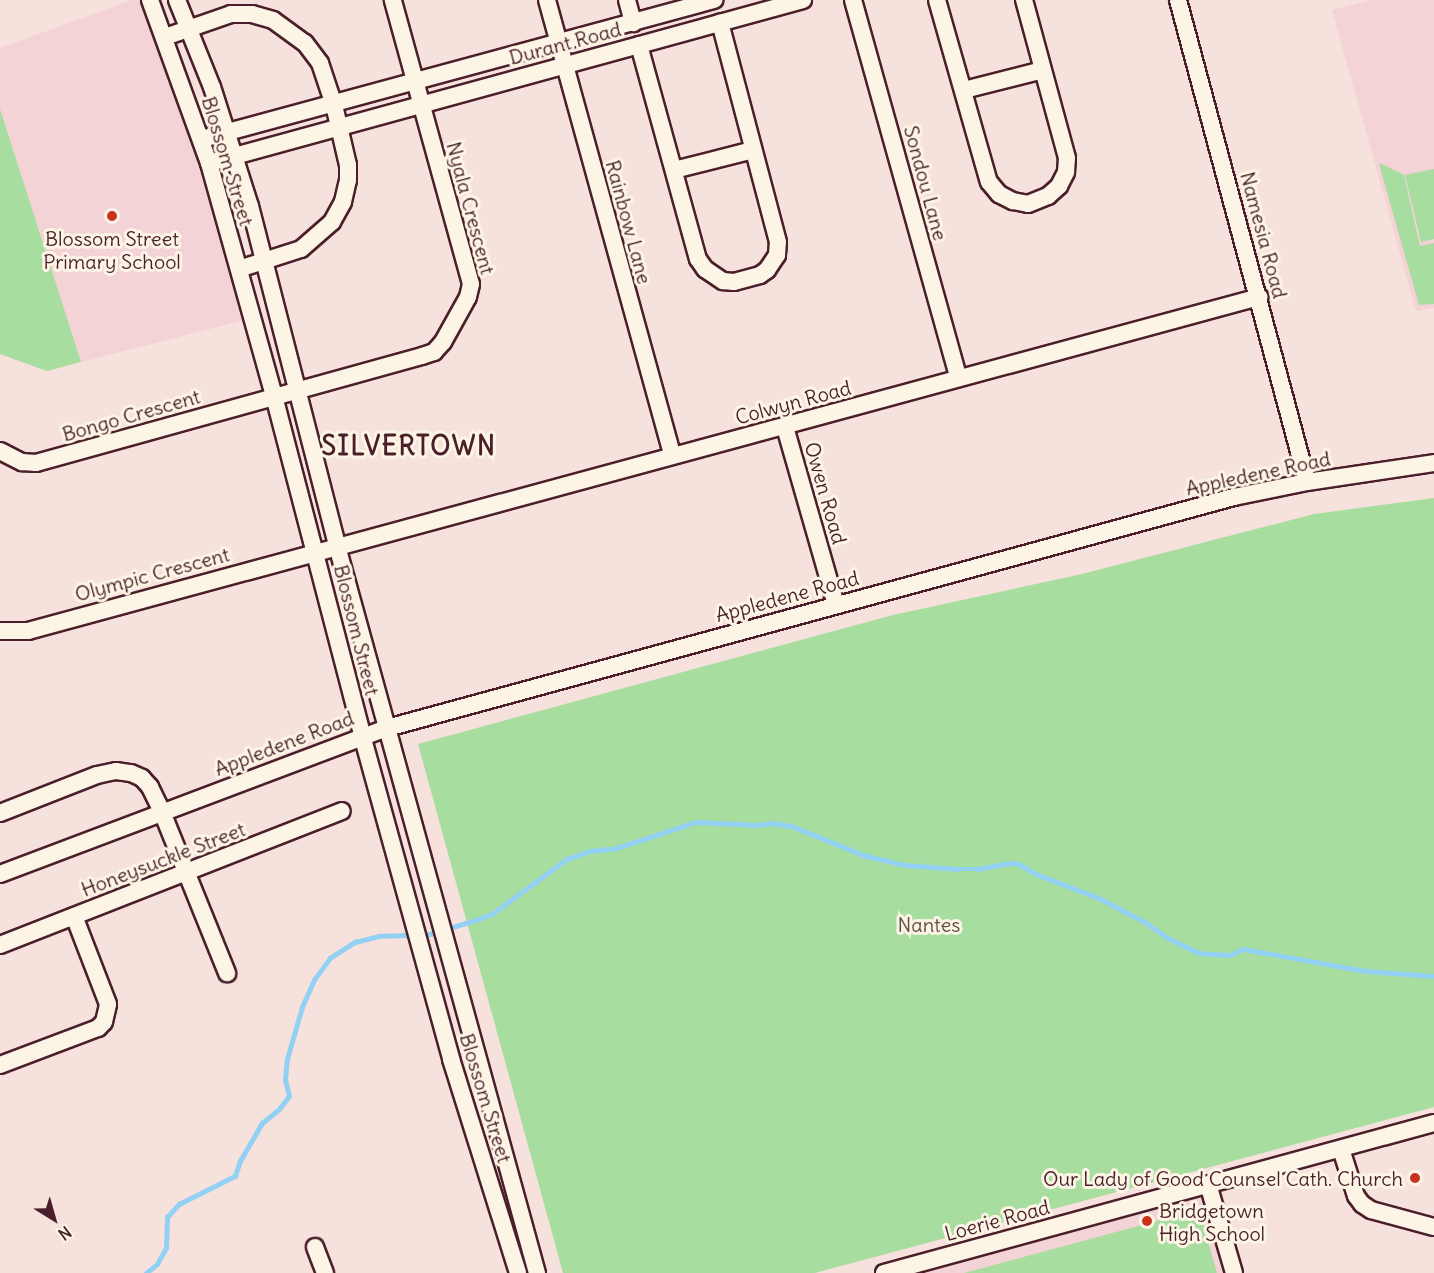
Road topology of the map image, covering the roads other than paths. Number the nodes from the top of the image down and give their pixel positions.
1 (150, 0) edge
2 (177, 0) edge
3 (393, 0) edge
4 (547, 0) edge
5 (627, 0) edge
6 (714, 0) edge
7 (803, 0) edge
8 (853, 0) edge
9 (938, 0) edge
10 (1024, 0) edge
11 (1178, 0) edge
12 (633, 23) junction
13 (720, 23) junction
14 (189, 29) junction
15 (165, 37) junction
16 (558, 44) junction
17 (639, 45) junction
18 (564, 65) junction
19 (1043, 70) junction
20 (415, 82) junction
21 (964, 90) junction
22 (421, 103) junction
23 (334, 105) junction
24 (339, 127) junction
25 (228, 131) junction
26 (202, 139) junction
27 (753, 150) junction
28 (235, 155) junction
29 (209, 163) junction
30 (674, 170) junction
31 (266, 263) junction
32 (239, 269) junction
33 (1259, 297) junction
34 (958, 377) junction
35 (298, 390) junction
36 (274, 396) junction
37 (785, 427) junction
38 (0, 451) edge
39 (672, 455) junction
40 (1434, 463) edge
41 (1307, 482) junction
42 (337, 546) junction
43 (315, 551) junction
44 (836, 605) junction
45 (0, 631) edge
46 (387, 728) junction
47 (362, 735) junction
48 (342, 811) dead end
49 (162, 812) junction
50 (0, 813) edge
51 (186, 873) junction
52 (0, 874) edge
53 (74, 916) junction
54 (0, 945) edge
55 (227, 973) dead end
56 (477, 1051) junction
57 (451, 1059) junction
58 (0, 1065) edge
59 (1434, 1123) edge
60 (1341, 1149) junction
61 (1208, 1184) junction
62 (1434, 1227) edge
63 (315, 1247) dead end
64 (325, 1273) edge
65 (518, 1273) edge
66 (537, 1273) edge
67 (884, 1273) edge
68 (1234, 1273) edge

1 - 15 street, Blossom Street
2 - 14 street, Blossom Street
3 - 20 street, Nyala Crescent
4 - 16 street, Rainbow Lane
5 - 12 street
6 - 12 street, Durant Road
7 - 13 street, Durant Road
8 - 34 street, Sondou Lane
9 - 21 street
10 - 19 street
11 - 33 street, Namesia Road
12 - 16 street, Durant Road
13 - 17 street, Durant Road
13 - 27 street
14 - 15 street
14 - 23 street
14 - 25 street, Blossom Street
15 - 26 street, Blossom Street
16 - 18 street, Rainbow Lane
16 - 20 street, Durant Road
17 - 18 street, Durant Road
17 - 30 street
18 - 22 street, Durant Road
18 - 39 street, Rainbow Lane
19 - 21 street
19 - 21 street
20 - 22 street, Nyala Crescent
20 - 23 street, Durant Road
22 - 24 street, Durant Road
22 - 35 street, Nyala Crescent
23 - 24 street
23 - 25 street, Durant Road
24 - 28 street, Durant Road
24 - 31 street
25 - 26 street, Durant Road
25 - 28 street, Blossom Street
26 - 29 street, Blossom Street
27 - 30 street
27 - 30 street
28 - 29 street, Durant Road
28 - 31 street, Blossom Street
29 - 32 street, Blossom Street
31 - 32 street
31 - 35 street, Blossom Street
32 - 36 street, Blossom Street
33 - 34 street, Colwyn Road
33 - 41 street, Namesia Road
34 - 37 street, Colwyn Road
35 - 36 street, Nyala Crescent
35 - 42 street, Blossom Street
36 - 38 street, Bongo Crescent
36 - 43 street, Blossom Street
37 - 39 street, Colwyn Road
37 - 44 street, Owen Road
39 - 42 street, Colwyn Road
40 - 41 street, Appledene Road
41 - 44 street, Appledene Road
42 - 43 street, Olympic Crescent
42 - 46 street, Blossom Street
43 - 45 street, Olympic Crescent
43 - 47 street, Blossom Street
44 - 46 street, Appledene Road
46 - 47 street, Appledene Road
46 - 56 street, Blossom Street
47 - 49 street, Appledene Road
47 - 57 street, Blossom Street
48 - 51 street, Honeysuckle Street
49 - 50 street
49 - 51 street
49 - 52 street, Appledene Road
51 - 53 street, Honeysuckle Street
51 - 55 street
53 - 54 street, Honeysuckle Street
53 - 58 street
56 - 57 street
56 - 66 street, Blossom Street
57 - 65 street, Blossom Street
59 - 60 street, Loerie Road
60 - 61 street, Loerie Road
60 - 62 street
61 - 67 street, Loerie Road
61 - 68 street
63 - 64 street

